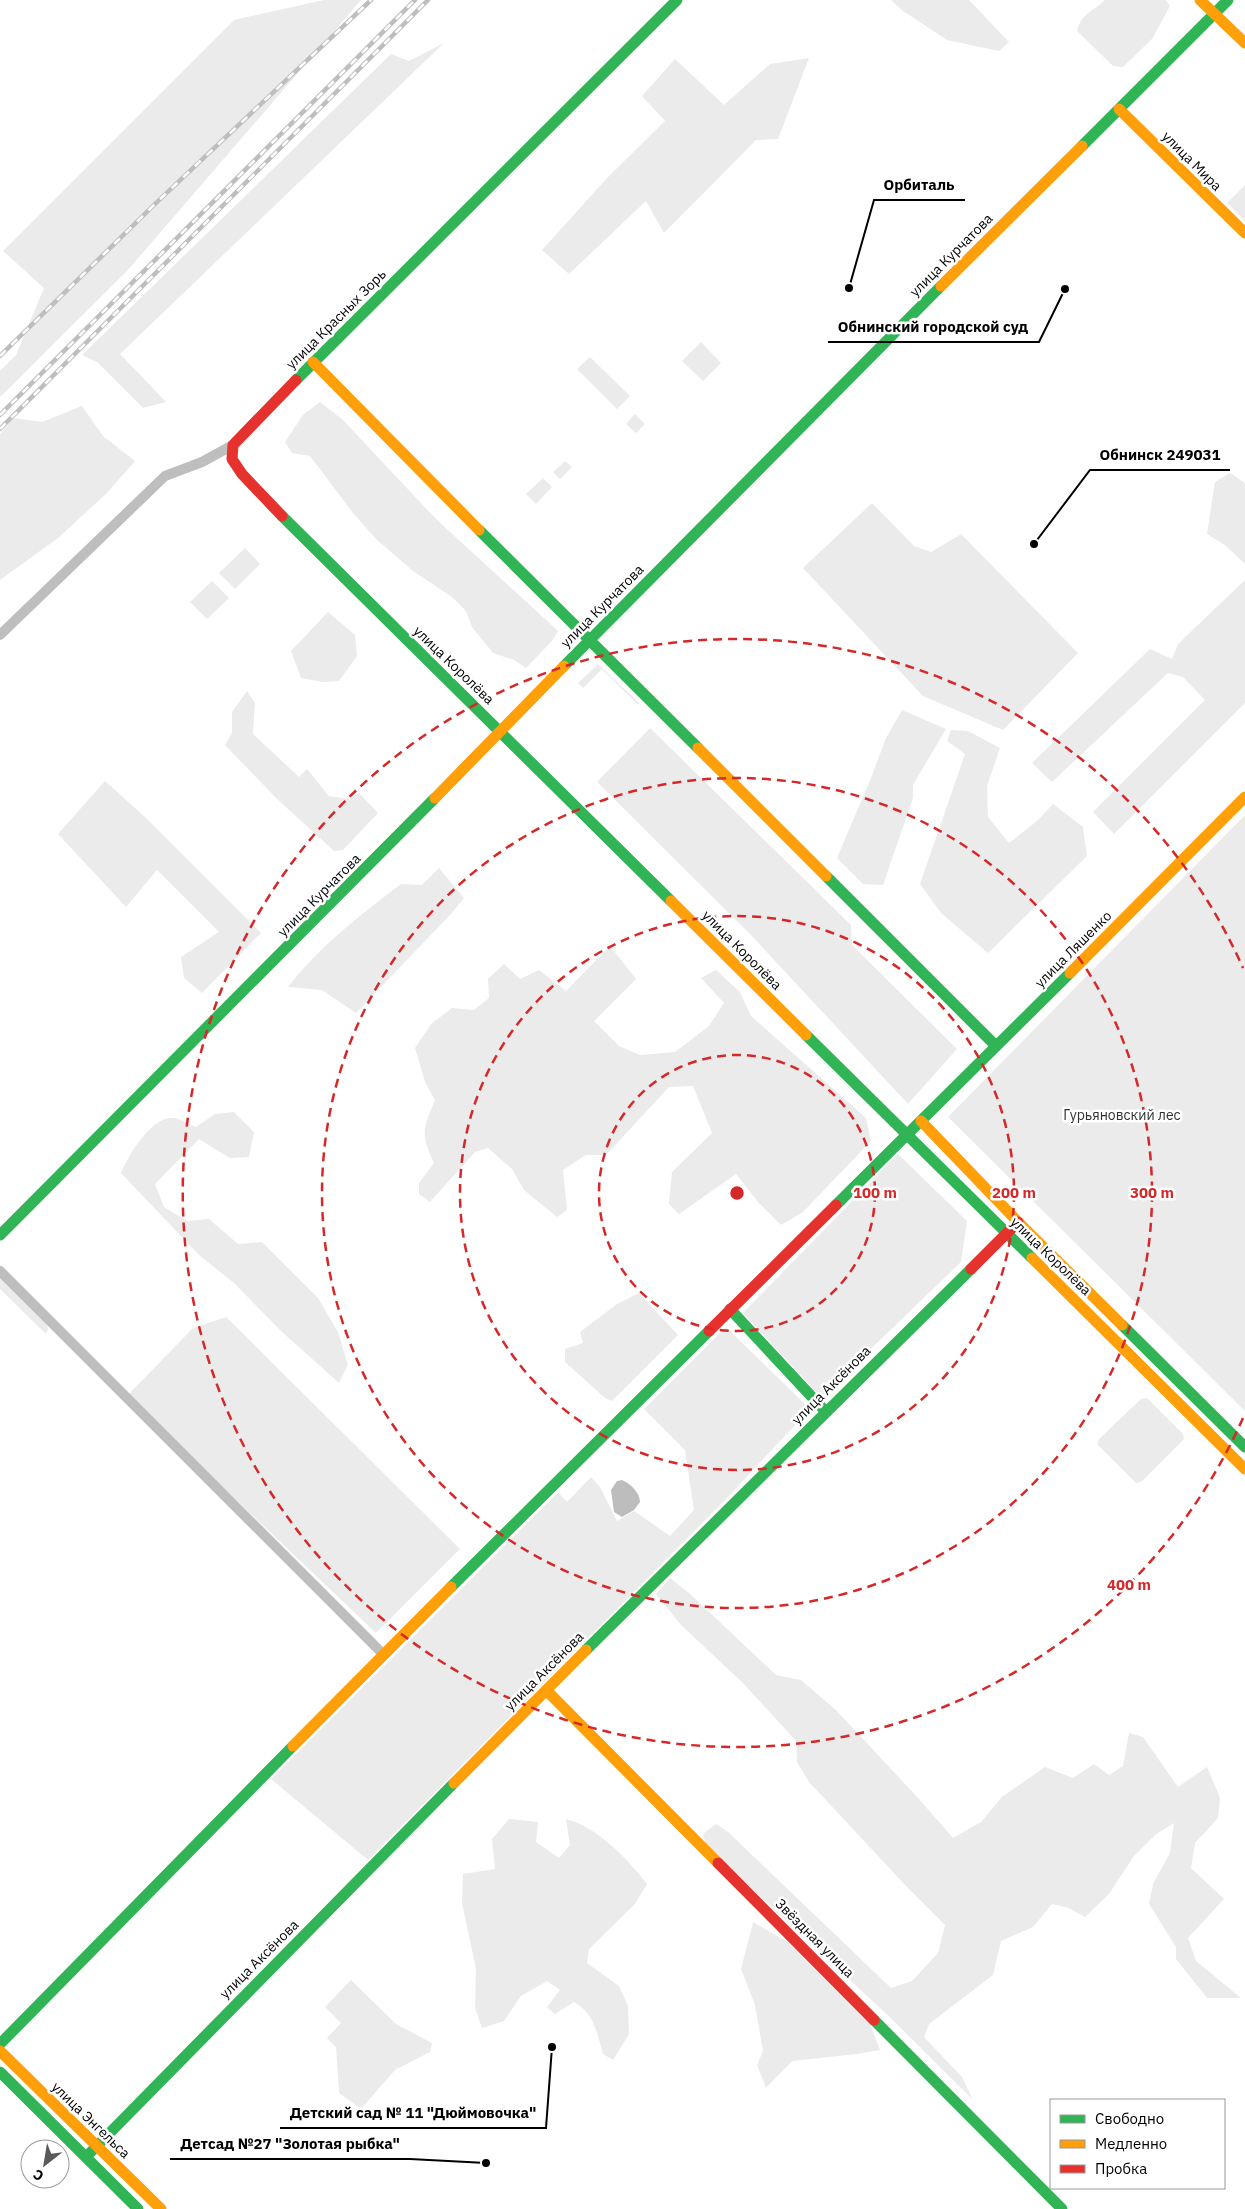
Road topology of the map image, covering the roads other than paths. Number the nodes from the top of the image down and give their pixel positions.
1 (677, 0) edge
2 (1200, 0) edge
3 (1228, 0) edge
4 (1214, 14) junction
5 (1245, 43) edge
6 (1119, 109) junction
7 (1245, 233) edge
8 (314, 362) junction
9 (233, 445) junction
10 (0, 635) edge
11 (589, 640) junction
12 (500, 732) junction
13 (1245, 797) edge
14 (996, 1046) junction
15 (921, 1121) junction
16 (907, 1135) junction
17 (1018, 1222) junction
18 (1006, 1233) junction
19 (0, 1236) edge
20 (0, 1271) edge
21 (730, 1309) junction
22 (826, 1412) junction
23 (1245, 1447) edge
24 (1245, 1469) edge
25 (384, 1654) junction
26 (546, 1690) junction
27 (0, 2044) edge
28 (0, 2051) edge
29 (0, 2072) edge
30 (96, 2146) junction
31 (86, 2157) junction
32 (138, 2209) edge
33 (161, 2209) edge
34 (1062, 2209) edge

1 - 8 main road, улица Красных Зорь
2 - 4 main road
3 - 4 main road, улица Курчатова
4 - 5 main road
4 - 6 main road, улица Курчатова
6 - 7 main road, улица Мира
6 - 11 main road, улица Курчатова
8 - 9 main road, улица Красных Зорь
8 - 11 main road
9 - 10 street, улица Красных Зорь
9 - 12 main road, улица Королёва
11 - 12 main road, улица Курчатова
11 - 14 main road
12 - 16 main road, улица Королёва
12 - 19 main road, улица Курчатова
13 - 14 main road, улица Ляшенко
14 - 15 main road, улица Ляшенко
15 - 16 main road
15 - 17 main road, улица Королёва
16 - 18 main road, улица Королёва
16 - 21 main road
17 - 18 main road, улица Аксёнова
17 - 23 main road, улица Королёва
18 - 22 main road, улица Аксёнова
18 - 24 main road, улица Королёва
20 - 25 street
21 - 22 main road
21 - 25 main road
22 - 26 main road, улица Аксёнова
25 - 27 main road
26 - 30 main road, улица Аксёнова
26 - 34 main road, Звёздная улица
28 - 30 main road, улица Энгельса
29 - 31 main road
30 - 31 main road, улица Аксёнова
30 - 33 main road, улица Энгельса
31 - 32 main road

